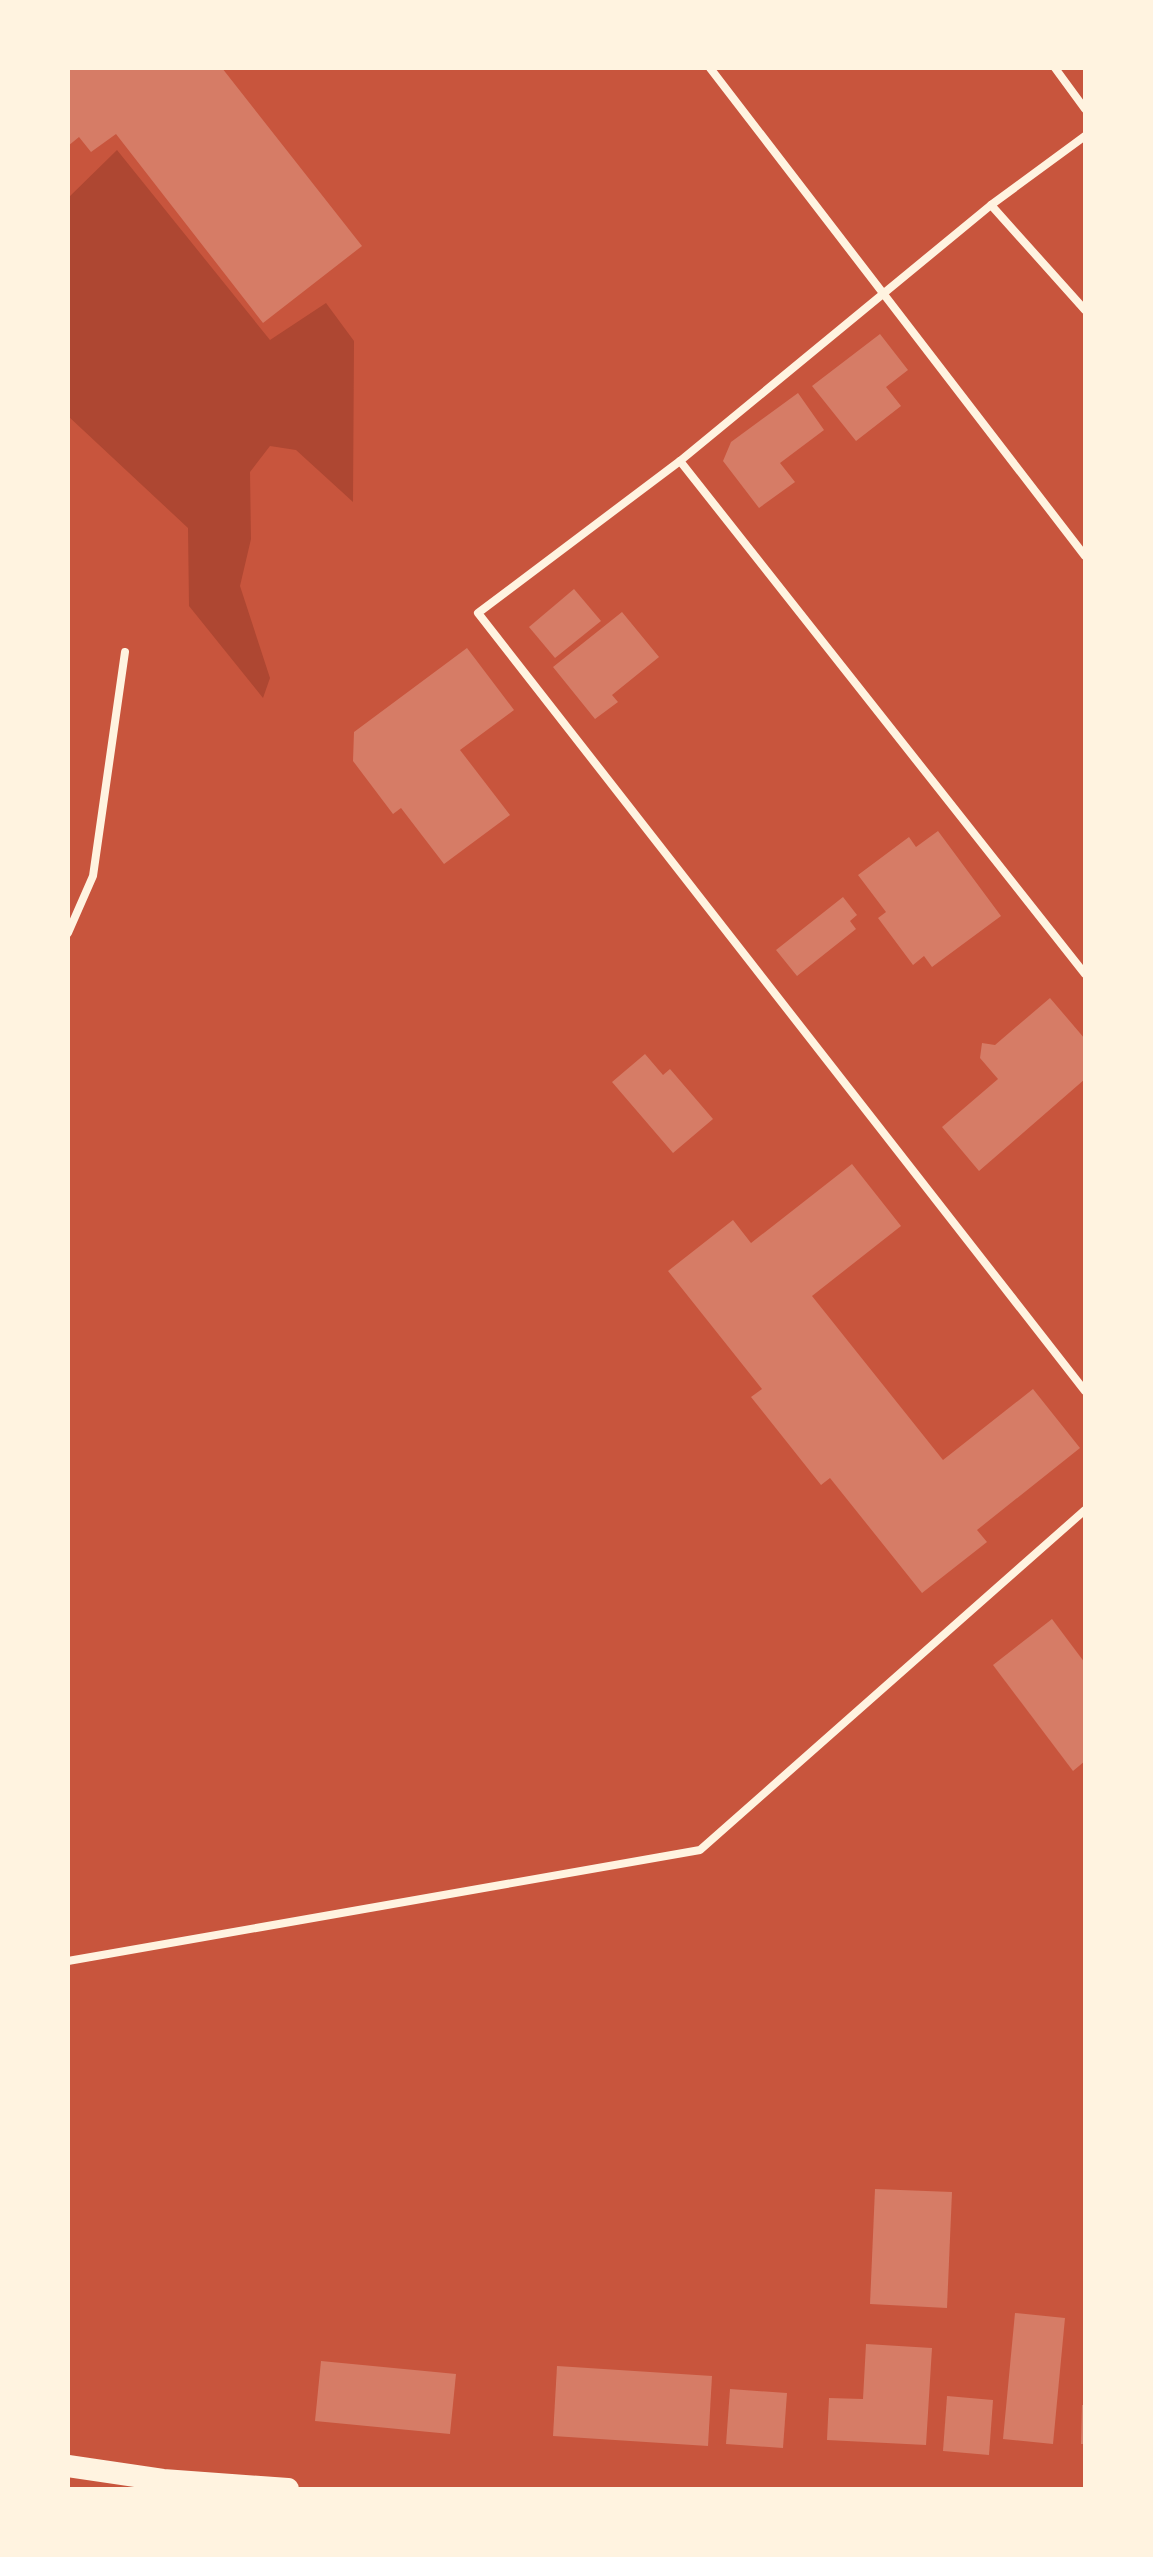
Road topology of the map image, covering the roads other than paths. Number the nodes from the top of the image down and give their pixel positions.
1 (710, 68) edge
2 (1055, 68) edge
3 (1085, 109) edge
4 (1085, 136) edge
5 (991, 205) junction
6 (884, 294) junction
7 (1085, 310) edge
8 (680, 461) junction
9 (1085, 556) edge
10 (125, 652) dead end
11 (68, 933) edge
12 (1085, 974) edge
13 (1085, 1391) edge
14 (1085, 1510) edge
15 (68, 1961) edge
16 (68, 2466) edge
17 (163, 2485) edge
18 (288, 2489) edge

1 - 6 street
2 - 3 street
4 - 5 street
5 - 6 street
5 - 7 street
6 - 8 street
6 - 9 street
8 - 12 street
8 - 13 street
10 - 11 street
14 - 15 street
16 - 17 highway
17 - 18 highway

